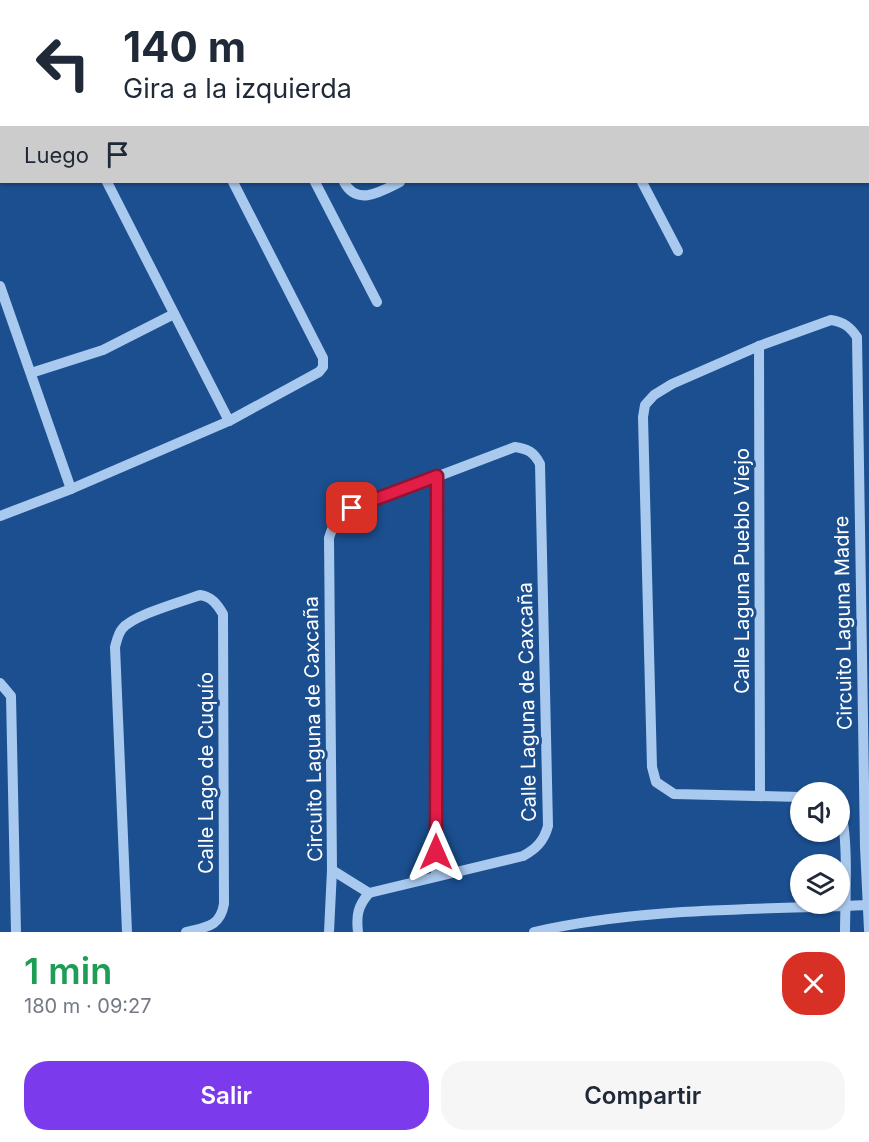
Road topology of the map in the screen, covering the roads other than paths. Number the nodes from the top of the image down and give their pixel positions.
1 (108, 183) edge
2 (233, 183) edge
3 (316, 183) edge
4 (345, 183) edge
5 (398, 183) edge
6 (643, 183) edge
7 (678, 251) dead end
8 (0, 286) edge
9 (377, 302) dead end
10 (174, 314) junction
11 (759, 346) junction
12 (31, 373) junction
13 (229, 421) junction
14 (437, 476) junction
15 (71, 489) junction
16 (0, 516) edge
17 (0, 683) edge
18 (760, 796) junction
19 (790, 797) edge
20 (332, 870) junction
21 (436, 876) junction
22 (369, 893) junction
23 (868, 905) edge
24 (850, 906) edge
25 (790, 908) edge
26 (844, 914) edge
27 (869, 930) edge
28 (16, 932) edge
29 (127, 932) edge
30 (186, 932) edge
31 (329, 932) edge
32 (358, 932) edge
33 (534, 932) edge
34 (845, 932) edge

1 - 10 street
2 - 13 street
3 - 9 street
4 - 5 street
6 - 7 street
8 - 12 street
10 - 12 street
10 - 13 street
11 - 18 street, Calle Laguna Pueblo Viejo
11 - 18 street
11 - 23 street, Circuito Laguna Madre
12 - 15 street
13 - 15 street
14 - 20 street, Circuito Laguna de Caxcaña
14 - 21 street
14 - 21 street, Calle Laguna de Caxcaña
15 - 16 street
17 - 28 street
18 - 19 street
20 - 22 street
20 - 31 street, Circuito Laguna de Caxcaña
21 - 22 street, Calle Laguna de Caxcaña
22 - 32 street
23 - 24 street
23 - 27 street, Circuito Laguna Madre
25 - 33 street
26 - 34 street
29 - 30 street, Calle Lago de Cuquío

